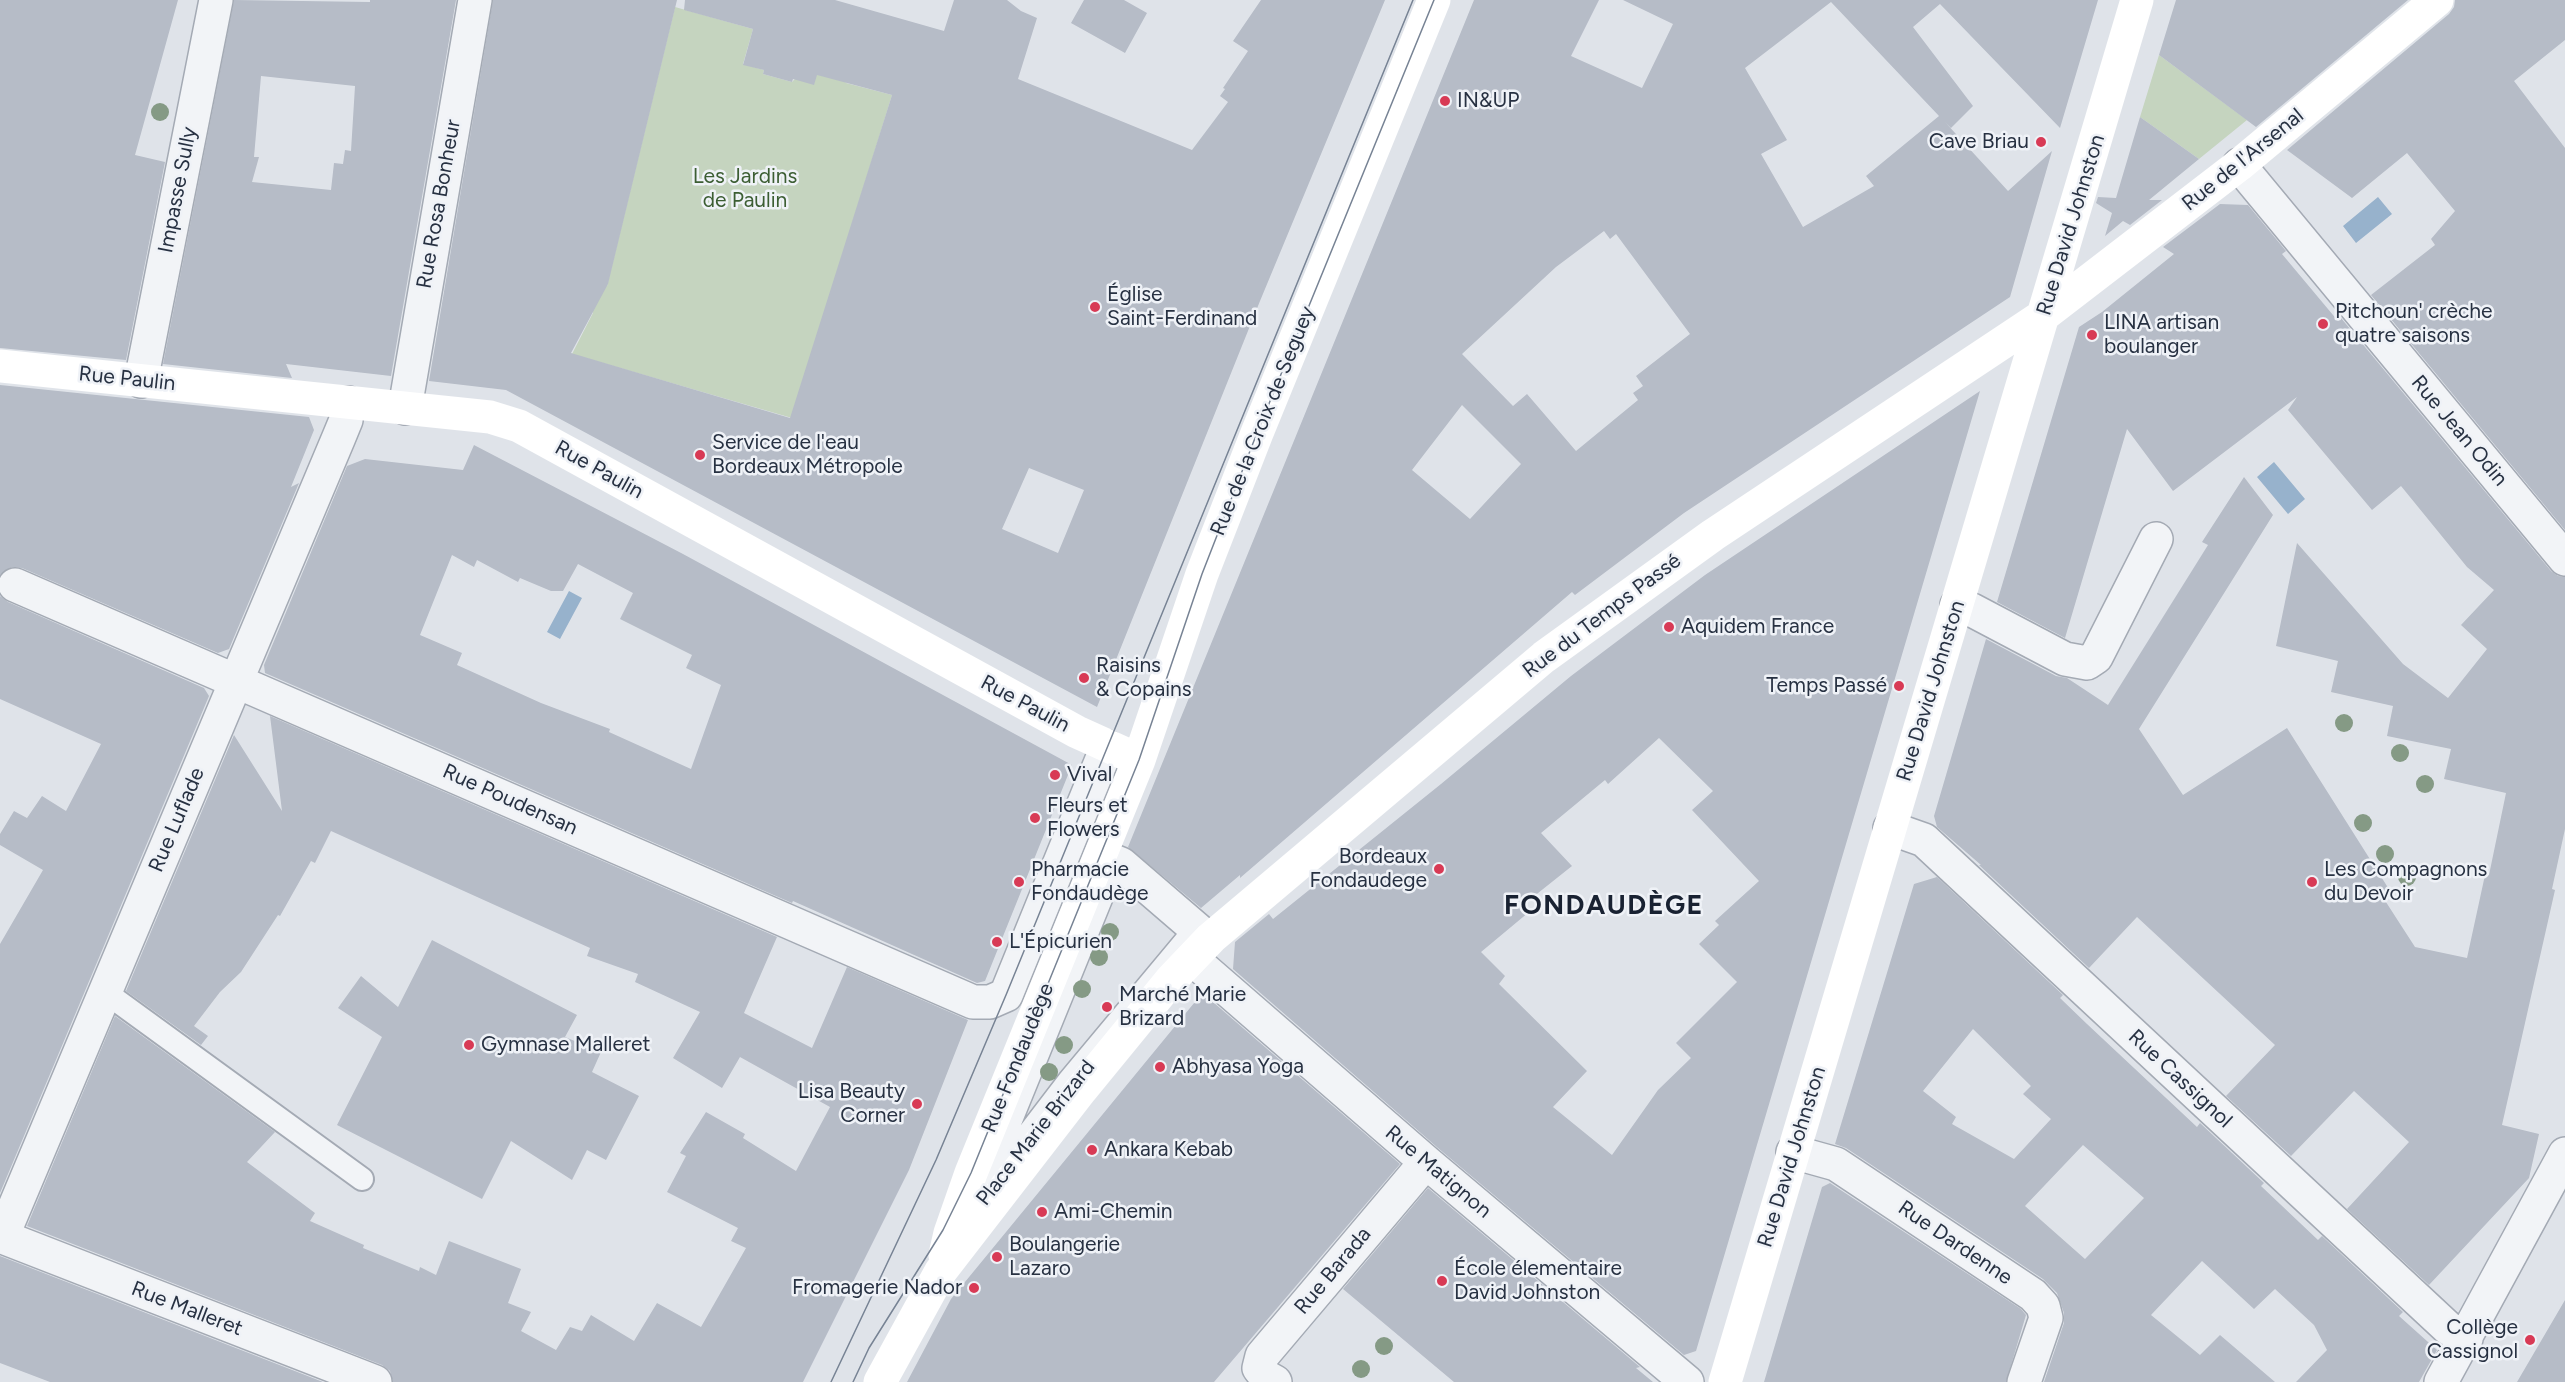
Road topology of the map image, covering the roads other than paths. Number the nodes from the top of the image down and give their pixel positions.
1 (216, 0) edge
2 (475, 0) edge
3 (1434, 0) edge
4 (2138, 0) edge
5 (2437, 0) edge
6 (2239, 165) junction
7 (2044, 315) junction
8 (0, 366) edge
9 (141, 381) junction
10 (348, 403) junction
11 (405, 408) junction
12 (2156, 538) dead end
13 (2565, 559) edge
14 (15, 585) dead end
15 (1957, 605) junction
16 (236, 681) junction
17 (1107, 747) junction
18 (1140, 759) junction
19 (1890, 828) junction
20 (1105, 848) joint
21 (1187, 955) junction
22 (105, 992) junction
23 (1006, 995) joint
24 (1793, 1152) junction
25 (2565, 1154) edge
26 (1426, 1162) junction
27 (362, 1179) dead end
28 (1, 1237) edge
29 (941, 1271) junction
30 (2466, 1339) junction
31 (375, 1382) edge
32 (880, 1382) edge
33 (1275, 1382) edge
34 (1687, 1382) edge
35 (1725, 1382) edge
36 (2024, 1382) edge
37 (2441, 1382) edge

1 - 9 street, Impasse Sully
2 - 11 street, Rue Rosa Bonheur
3 - 18 street, Rue de la Croix de Seguey
4 - 7 street, Rue David Johnston
5 - 6 street, Rue de l'Arsenal
6 - 7 street, Rue de l'Arsenal
6 - 13 street, Rue Jean Odin
7 - 15 street, Rue David Johnston
7 - 21 street, Rue du Temps Passé
8 - 9 street, Rue Paulin
9 - 10 street, Rue Paulin
10 - 11 street, Rue Paulin
10 - 16 street, Rue Luflade
11 - 17 street, Rue Paulin
12 - 15 street
14 - 16 street, Rue Poudensan
15 - 19 street, Rue David Johnston
16 - 22 street, Rue Luflade
16 - 23 street, Rue Poudensan
17 - 18 street, Rue Paulin
17 - 23 street, Rue Fondaudège
18 - 20 street, Rue de la Croix de Seguey
19 - 24 street, Rue David Johnston
19 - 30 street, Rue Cassignol
20 - 29 street, Rue Fondaudège
21 - 21 street, Place Marie Brizard
21 - 26 street, Rue Matignon
21 - 29 street, Rue Fondaudège
22 - 27 lane
22 - 28 street, Rue Luflade
24 - 35 street, Rue David Johnston
24 - 36 street, Rue Dardenne
25 - 30 street
26 - 33 street, Rue Barada
26 - 34 street, Rue Matignon
28 - 31 street, Rue Malleret
29 - 32 street, Rue Fondaudège
30 - 37 street

